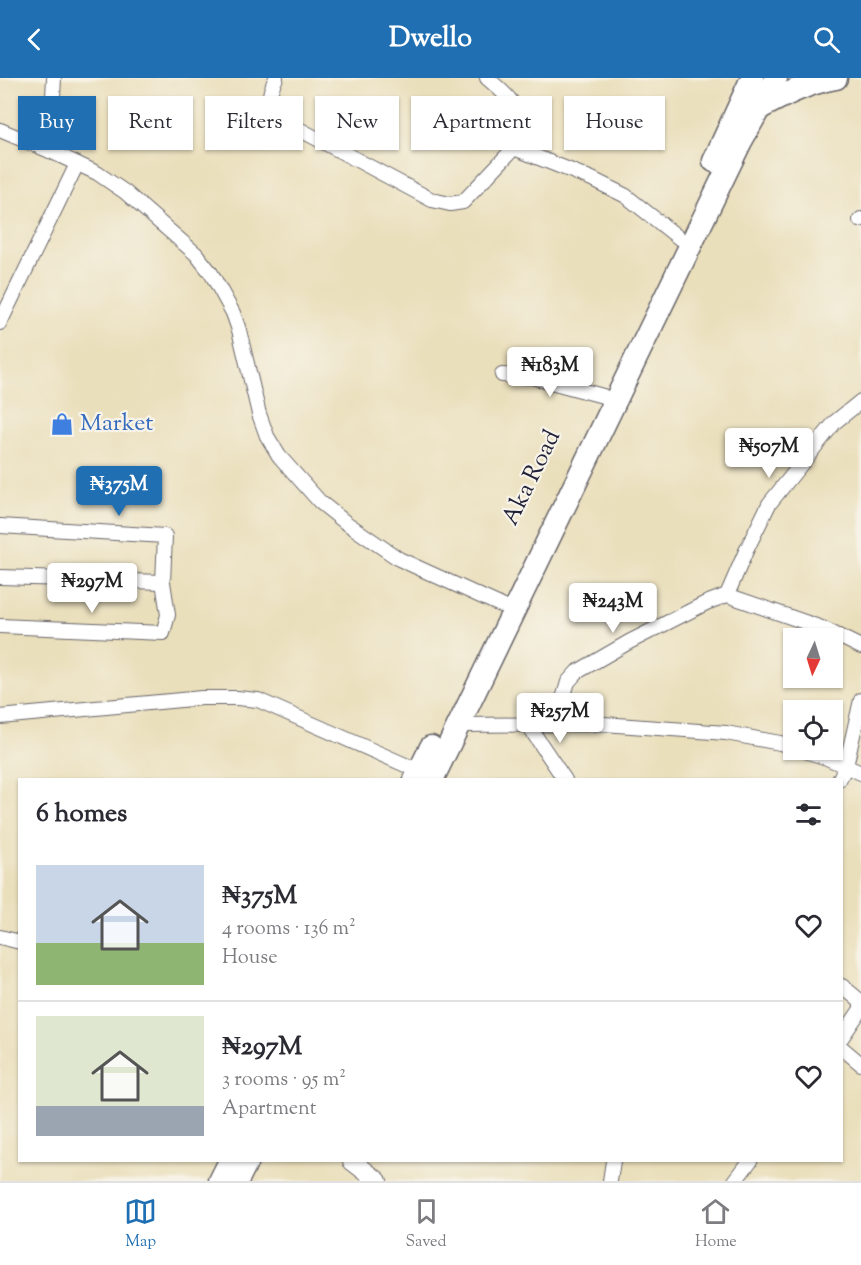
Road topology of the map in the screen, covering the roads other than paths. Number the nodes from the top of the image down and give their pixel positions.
1 (54, 78) edge
2 (276, 78) edge
3 (487, 78) edge
4 (736, 78) edge
5 (752, 78) edge
6 (776, 78) edge
7 (836, 78) edge
8 (507, 96) edge
9 (760, 108) junction
10 (0, 130) edge
11 (734, 130) junction
12 (512, 150) edge
13 (519, 150) edge
14 (50, 151) junction
15 (76, 164) junction
16 (679, 238) junction
17 (0, 323) edge
18 (502, 375) dead end
19 (603, 396) junction
20 (861, 401) edge
21 (0, 526) edge
22 (0, 577) edge
23 (163, 582) junction
24 (726, 595) junction
25 (500, 605) junction
26 (0, 626) edge
27 (861, 647) edge
28 (861, 700) edge
29 (0, 717) edge
30 (459, 725) junction
31 (528, 725) junction
32 (555, 726) junction
33 (783, 744) edge
34 (832, 760) edge
35 (846, 766) junction
36 (861, 773) edge
37 (422, 777) edge
38 (564, 778) edge
39 (840, 778) edge
40 (0, 937) edge
41 (18, 942) edge
42 (843, 987) edge
43 (861, 1004) edge
44 (861, 1009) edge
45 (843, 1036) edge
46 (843, 1049) edge
47 (861, 1064) edge
48 (353, 1162) edge
49 (613, 1162) edge
50 (749, 1162) edge
51 (241, 1171) edge
52 (220, 1181) edge
53 (378, 1181) edge
54 (610, 1181) edge
55 (735, 1181) edge

1 - 14 street
2 - 12 street
3 - 8 street
4 - 11 main road
5 - 11 main road
6 - 9 main road
7 - 9 main road
9 - 11 main road
10 - 14 street
11 - 16 main road, Aka Road
11 - 30 main road, Aka Road
13 - 16 street
14 - 15 street
15 - 17 street
15 - 25 street
16 - 19 main road, Aka Road
18 - 19 street
19 - 25 main road, Aka Road
20 - 24 street
21 - 23 street
22 - 23 street
23 - 26 street
24 - 27 street
24 - 32 street
25 - 37 main road, Aka Road
28 - 35 street
29 - 37 street
30 - 31 street
30 - 37 main road, Aka Road
31 - 32 street
31 - 38 street
32 - 33 street
34 - 35 street
35 - 36 street
35 - 39 street
40 - 41 street
42 - 43 street
44 - 45 street
46 - 47 street
48 - 53 street
49 - 54 street
50 - 55 street
51 - 52 main road

